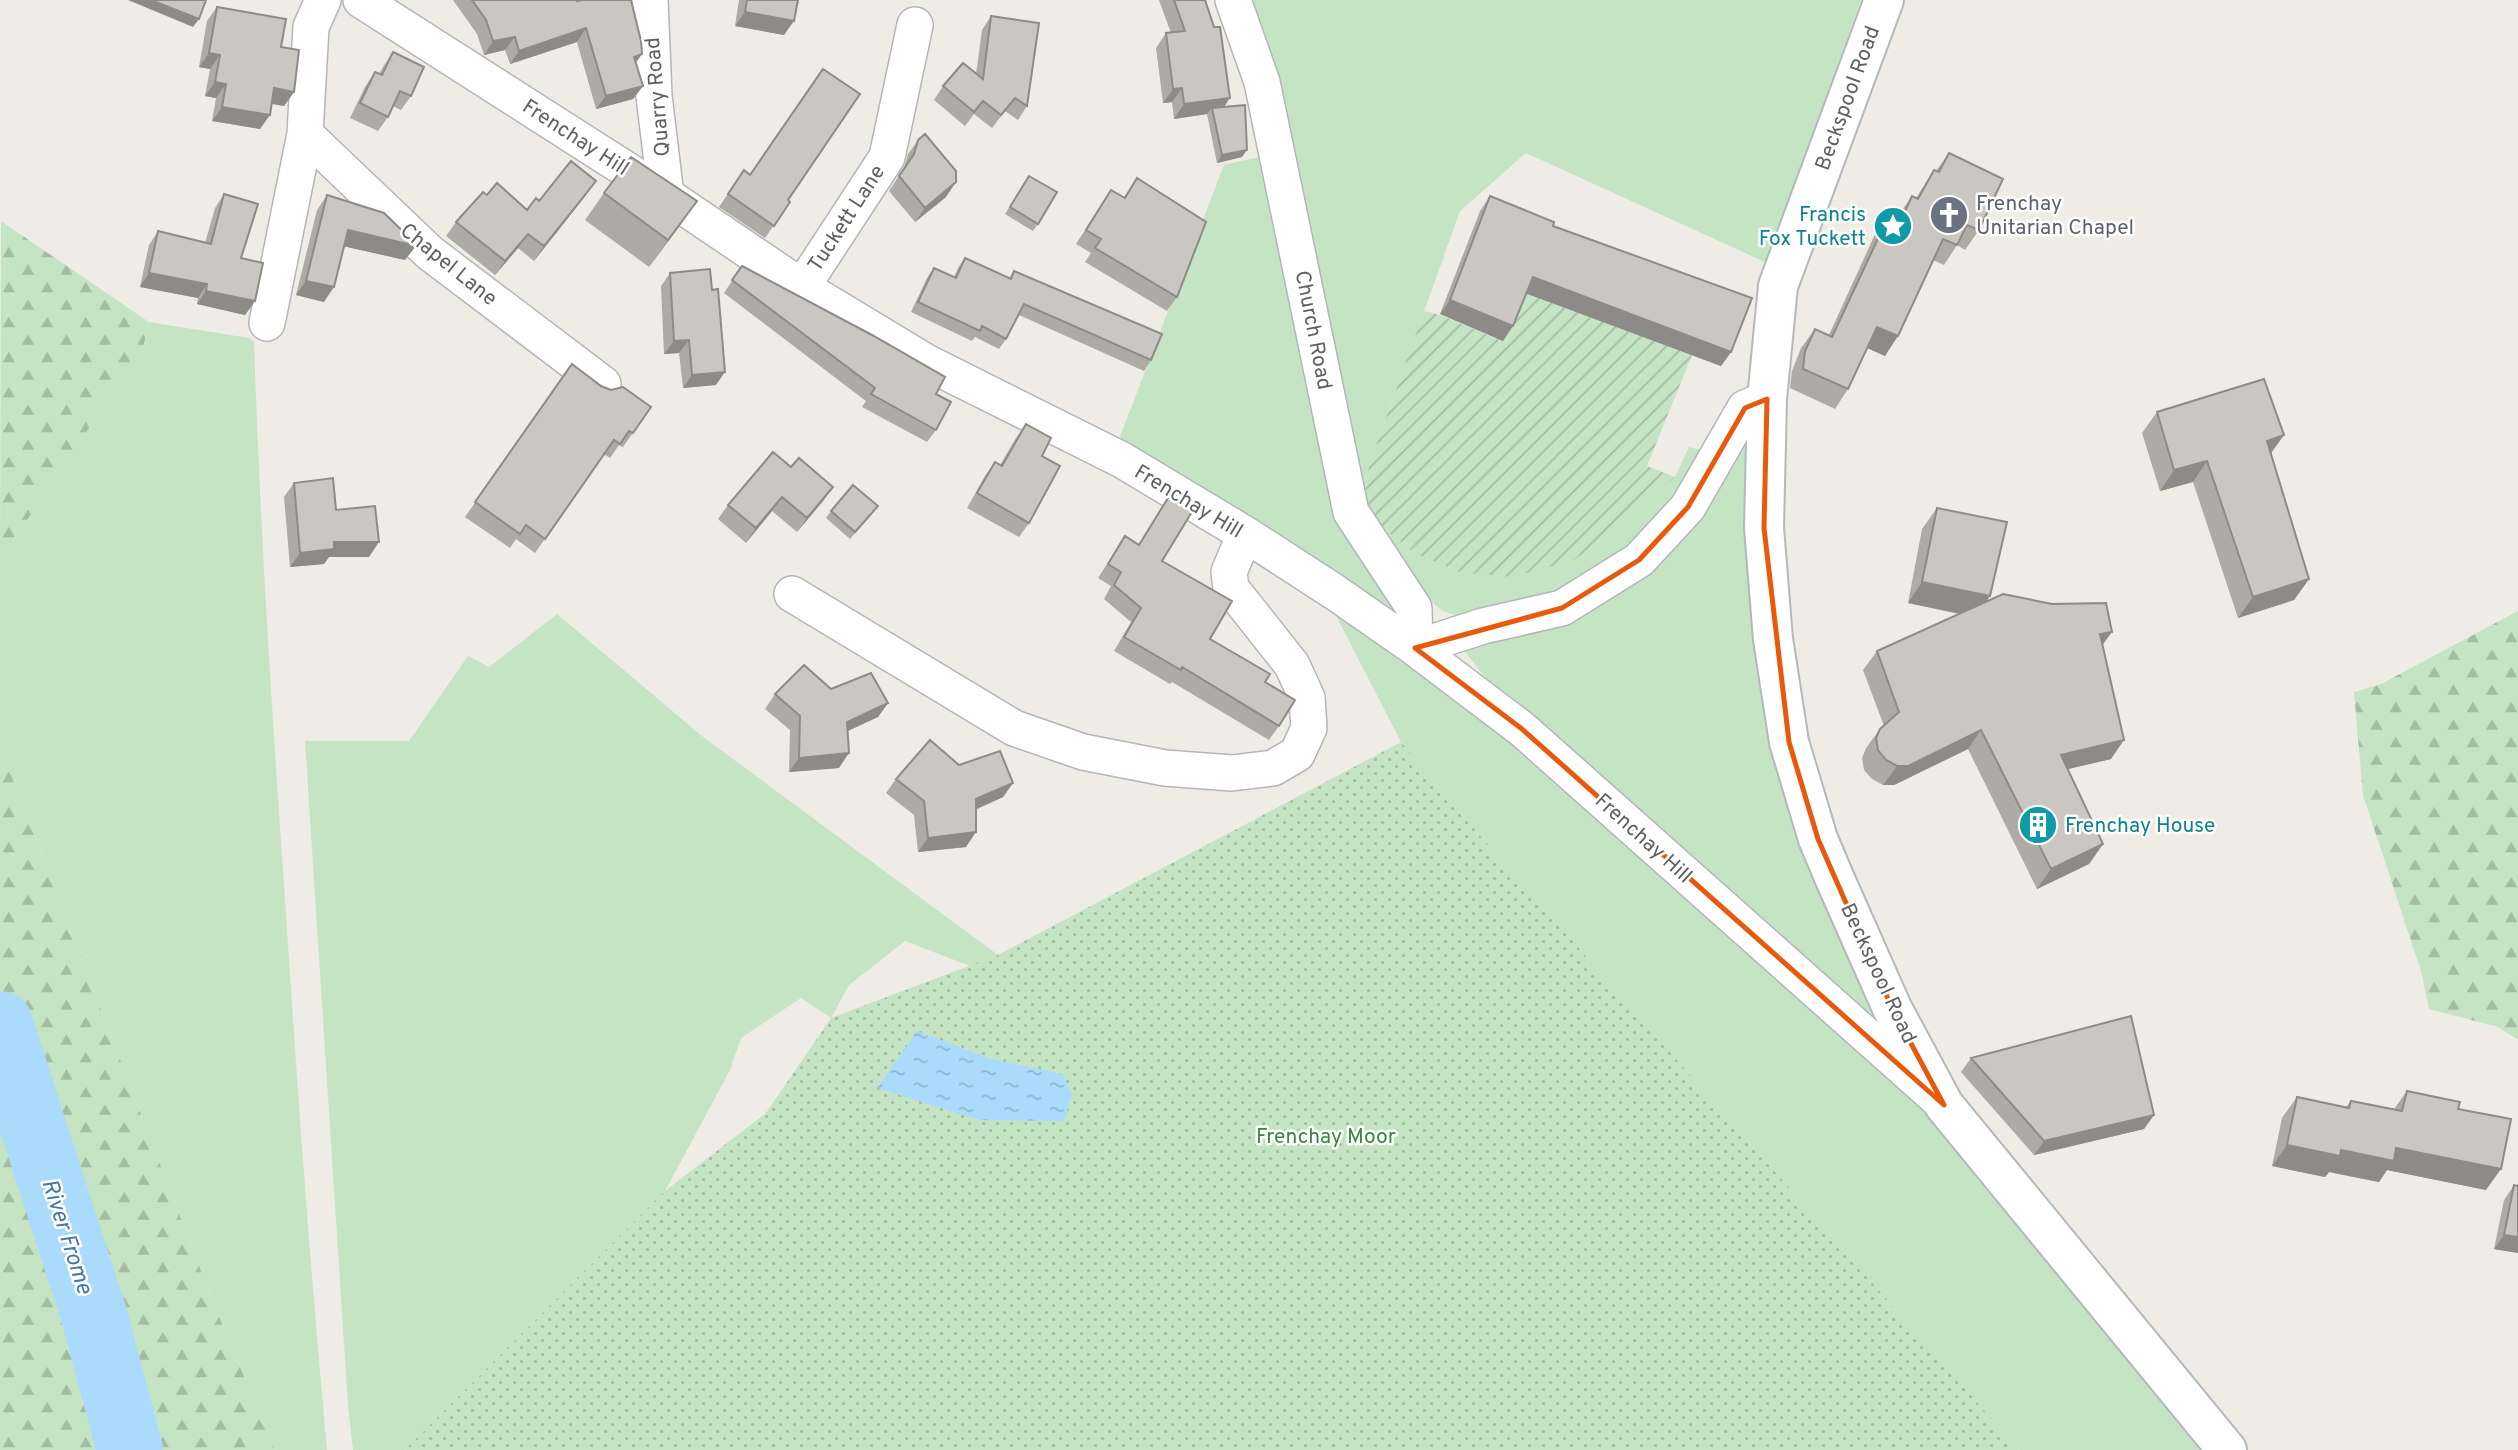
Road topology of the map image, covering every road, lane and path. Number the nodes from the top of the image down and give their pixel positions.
1 (323, 0) edge
2 (360, 0) edge
3 (650, 0) edge
4 (1233, 0) edge
5 (1884, 0) edge
6 (915, 25) dead end
7 (305, 134) junction
8 (666, 195) junction
9 (802, 287) junction
10 (267, 323) dead end
11 (603, 384) edge
12 (1767, 399) junction
13 (1245, 534) junction
14 (792, 594) dead end
15 (1415, 648) junction
16 (1944, 1105) junction
17 (2227, 1450) edge

1 - 7 street
2 - 8 street, Frenchay Hill
3 - 8 street, Quarry Road
4 - 15 street, Church Road
5 - 12 street, Beckspool Road
6 - 9 street, Tuckett Lane
7 - 10 street
7 - 11 street, Chapel Lane
8 - 9 street, Frenchay Hill
9 - 13 street, Frenchay Hill
12 - 15 street
12 - 16 street, Beckspool Road
13 - 14 street
13 - 15 street, Frenchay Hill
15 - 16 street, Frenchay Hill
16 - 17 street, Beckspool Road

